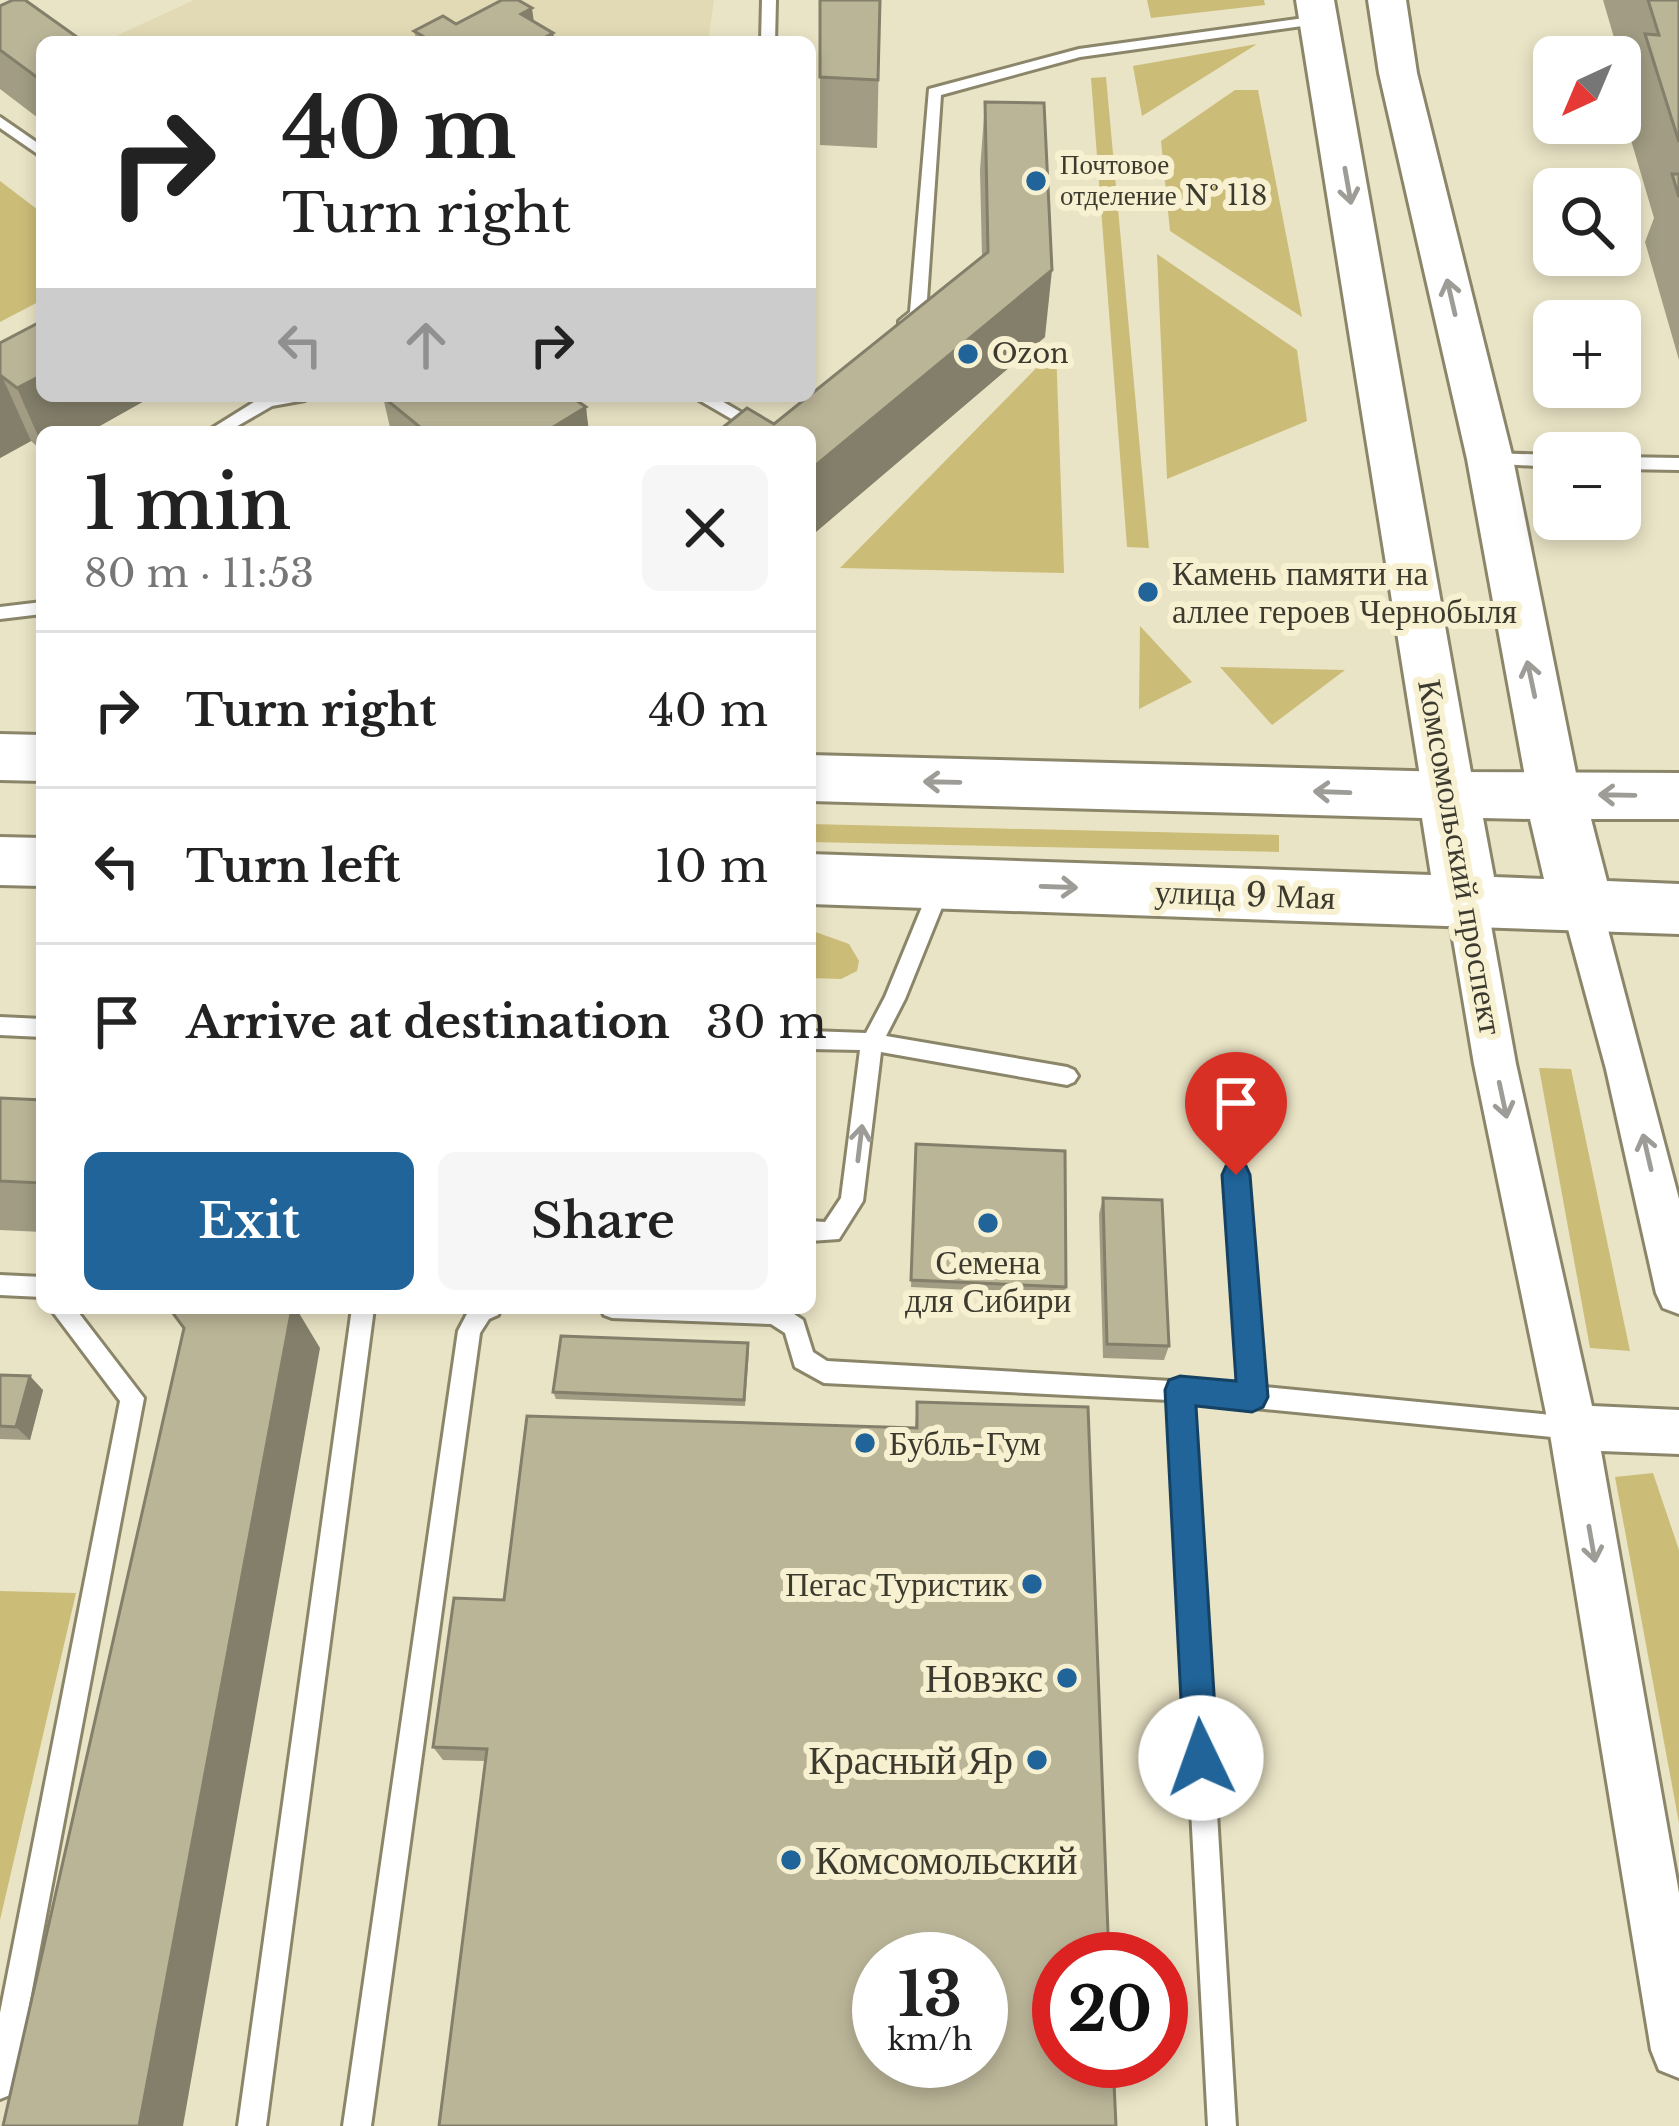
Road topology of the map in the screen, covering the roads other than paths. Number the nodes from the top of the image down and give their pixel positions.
1 (769, 0) edge
2 (1387, 0) edge
3 (1317, 10) edge
4 (768, 36) edge
5 (0, 121) edge
6 (36, 148) edge
7 (883, 344) edge
8 (260, 402) edge
9 (712, 402) edge
10 (793, 417) edge
11 (223, 426) edge
12 (759, 426) edge
13 (780, 426) edge
14 (1490, 459) junction
15 (1533, 460) edge
16 (1641, 463) edge
17 (1679, 464) edge
18 (36, 609) edge
19 (0, 613) edge
20 (0, 757) edge
21 (36, 758) edge
22 (816, 778) edge
23 (1555, 793) junction
24 (1449, 795) junction
25 (1679, 796) edge
26 (0, 861) edge
27 (36, 862) edge
28 (816, 879) edge
29 (942, 882) junction
30 (1467, 903) junction
31 (1582, 907) junction
32 (1679, 910) edge
33 (0, 1026) edge
34 (36, 1028) edge
35 (816, 1040) edge
36 (872, 1042) junction
37 (1067, 1076) dead end
38 (1236, 1175) dead end
39 (816, 1231) edge
40 (1677, 1275) edge
41 (0, 1285) edge
42 (36, 1287) edge
43 (66, 1314) edge
44 (362, 1314) edge
45 (479, 1314) edge
46 (775, 1314) edge
47 (1180, 1390) junction
48 (1252, 1397) junction
49 (1573, 1428) junction
50 (1679, 1432) edge
51 (1679, 2050) edge
52 (0, 2085) edge
53 (253, 2126) edge
54 (357, 2126) edge
55 (1222, 2126) edge

1 - 4 lane
14 -> 2 main road
3 - 7 lane
3 -> 24 main road, Комсомольский проспект
5 - 6 lane
8 - 11 lane
9 - 12 lane
10 - 13 lane
14 - 15 lane
23 -> 14 main road
16 - 17 lane
18 - 19 lane
20 - 21 main road
24 -> 22 main road
23 - 24 main road
25 -> 23 main road
23 - 31 main road
24 - 30 main road, Комсомольский проспект
26 - 27 main road
28 - 29 main road, улица 9 Мая
29 -> 30 main road, улица 9 Мая
29 - 36 lane
30 - 31 main road, улица 9 Мая
30 -> 49 street, Комсомольский проспект
31 - 32 main road, улица 9 Мая
40 -> 31 street
33 - 34 lane
35 - 36 lane
36 - 37 lane
39 -> 36 lane
38 - 48 lane
41 - 42 lane
43 - 52 lane
44 - 53 lane
45 - 54 lane
46 - 47 lane
47 - 48 lane
47 - 55 lane
48 - 49 lane
49 - 50 street
49 -> 51 street, Комсомольский проспект

